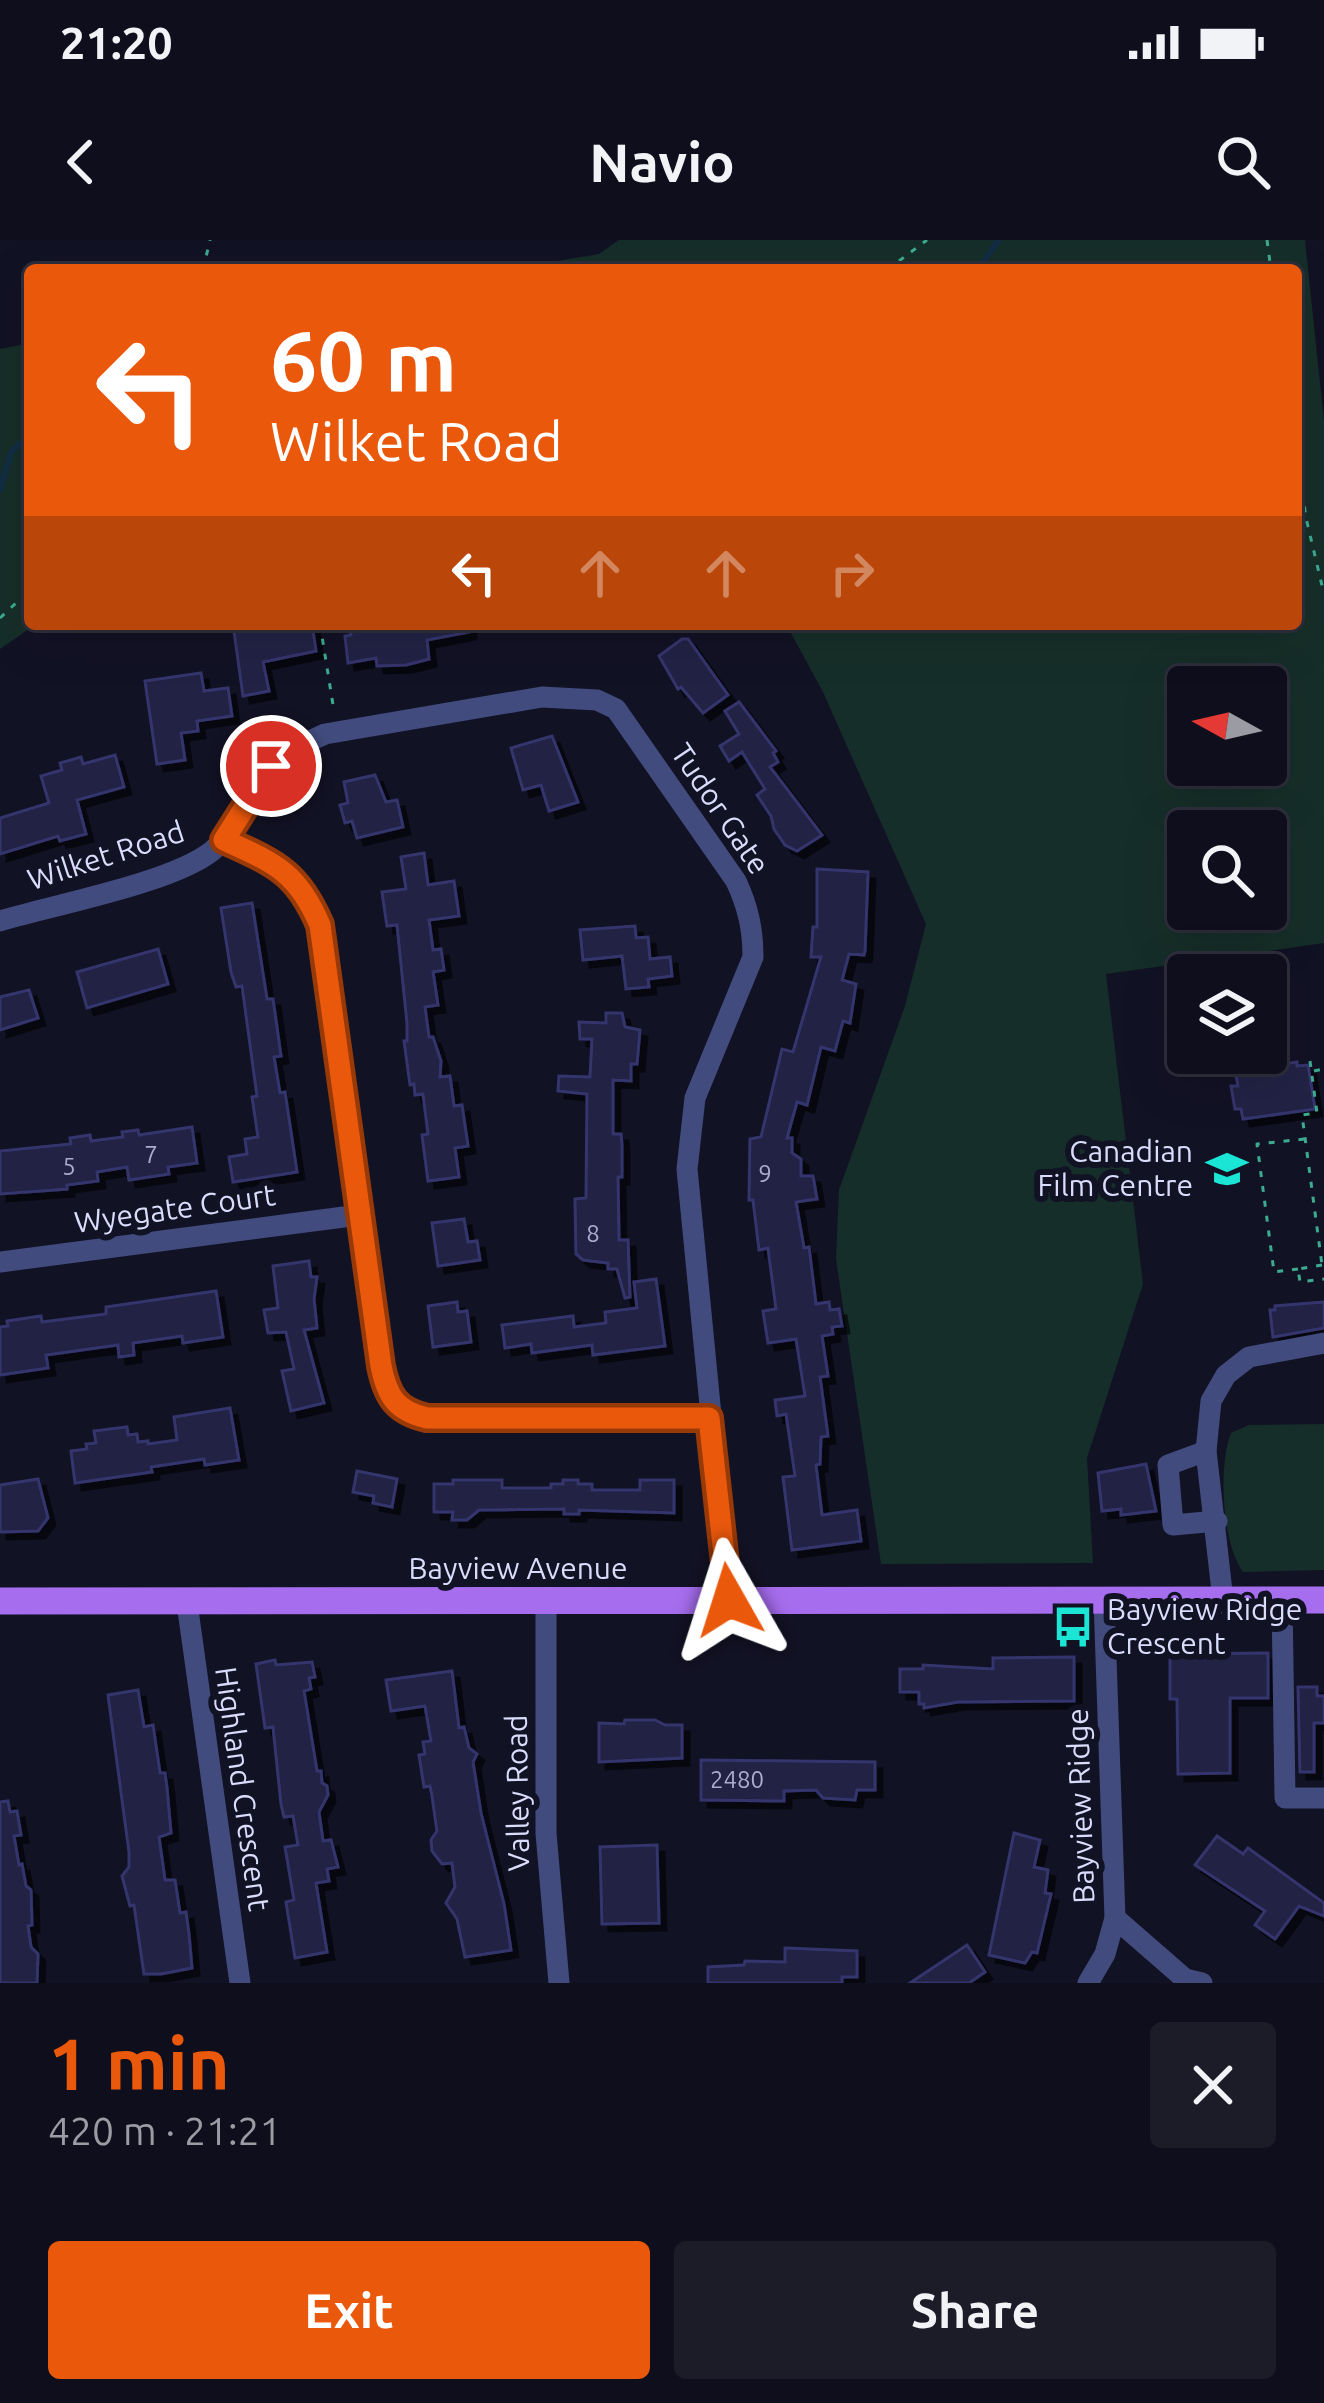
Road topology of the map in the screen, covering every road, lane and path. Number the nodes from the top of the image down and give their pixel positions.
1 (927, 240) edge
2 (895, 264) edge
3 (1302, 478) edge
4 (1324, 594) edge
5 (24, 596) edge
6 (0, 618) edge
7 (321, 630) edge
8 (337, 732) junction
9 (224, 840) junction
10 (0, 922) edge
11 (1310, 1061) dead end
12 (1324, 1069) edge
13 (1312, 1071) junction
14 (1305, 1139) junction
15 (359, 1215) junction
16 (0, 1262) edge
17 (1323, 1265) edge
18 (1298, 1269) junction
19 (1324, 1279) edge
20 (1324, 1343) edge
21 (709, 1418) junction
22 (1205, 1451) junction
23 (1216, 1521) junction
24 (729, 1600) junction
25 (1104, 1600) junction
26 (1223, 1600) junction
27 (1282, 1600) junction
28 (1324, 1600) edge
29 (0, 1601) edge
30 (546, 1602) junction
31 (187, 1603) junction
32 (1324, 1798) edge
33 (1115, 1918) junction
34 (1193, 1981) edge
35 (240, 1983) edge
36 (559, 1983) edge
37 (1088, 1983) edge
38 (1159, 1983) edge

1 - 2 path
3 - 4 path
5 - 6 path
7 - 8 path
8 - 9 street, Tudor Gate
8 - 21 street, Tudor Gate
9 - 10 street, Wilket Road
9 - 15 street, Wilket Road
11 - 13 path
12 - 13 path
13 - 14 path
14 - 17 path
14 - 18 path
15 - 16 street, Wyegate Court
15 - 21 street, Wilket Road
17 - 18 path
18 - 19 path
20 - 22 street
21 - 24 street, Tudor Gate
22 - 23 street
22 - 23 street
23 - 26 street
24 - 25 main road, Bayview Avenue
24 - 30 main road, Bayview Avenue
25 - 26 main road, Bayview Avenue
25 - 33 street, Bayview Ridge
26 - 27 main road, Bayview Avenue
27 - 28 main road, Bayview Avenue
27 - 32 street
29 - 31 main road, Bayview Avenue
30 - 31 main road, Bayview Avenue
30 - 36 street, Valley Road
31 - 35 street, Highland Crescent
33 - 34 street, Bayview Ridge
33 - 37 street
34 - 38 street, Bayview Ridge

